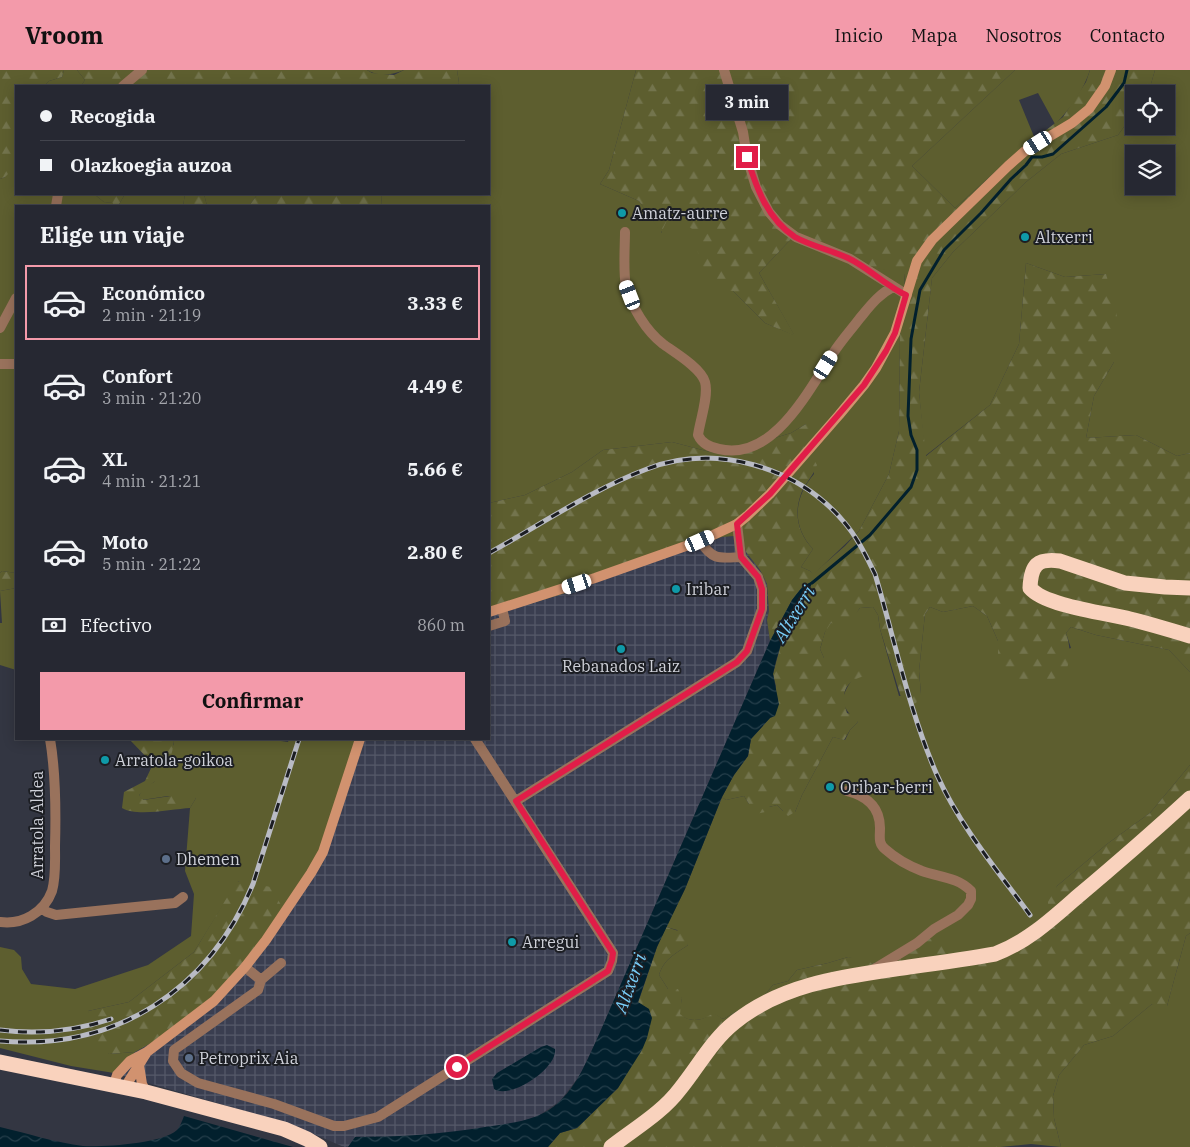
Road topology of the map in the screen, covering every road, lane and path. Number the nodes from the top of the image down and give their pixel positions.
1 (142, 70) edge
2 (724, 70) edge
3 (1111, 70) edge
4 (124, 85) edge
5 (625, 232) dead end
6 (893, 287) junction
7 (906, 295) junction
8 (15, 300) edge
9 (0, 328) edge
10 (0, 364) edge
11 (15, 364) edge
12 (737, 524) junction
13 (700, 541) junction
14 (741, 557) junction
15 (1190, 588) edge
16 (502, 608) junction
17 (490, 612) edge
18 (490, 626) edge
19 (1190, 636) edge
20 (50, 740) edge
21 (360, 740) edge
22 (476, 740) edge
23 (847, 791) dead end
24 (1190, 798) edge
25 (516, 801) junction
26 (183, 897) dead end
27 (42, 908) junction
28 (0, 922) edge
29 (280, 962) dead end
30 (245, 967) junction
31 (868, 973) junction
32 (261, 980) junction
33 (147, 1052) junction
34 (0, 1062) edge
35 (139, 1065) junction
36 (120, 1086) junction
37 (146, 1092) junction
38 (320, 1147) edge
39 (610, 1147) edge

1 - 4 street
2 - 6 street
3 - 7 street
5 - 6 street
6 - 7 street
7 - 12 street
8 - 9 street
10 - 11 street
12 - 13 street
12 - 14 street
13 - 14 street
13 - 16 street
14 - 25 street
15 - 19 highway
16 - 17 street
16 - 18 street
20 - 27 street, Arratola Aldea
21 - 30 street
22 - 25 street
23 - 31 street
24 - 31 highway
25 - 32 street
26 - 27 street
27 - 28 street
29 - 32 street
30 - 32 street
30 - 33 street
31 - 39 highway
33 - 35 street
33 - 36 street
34 - 36 highway
35 - 36 street
35 - 37 street
36 - 37 highway
37 - 38 highway

